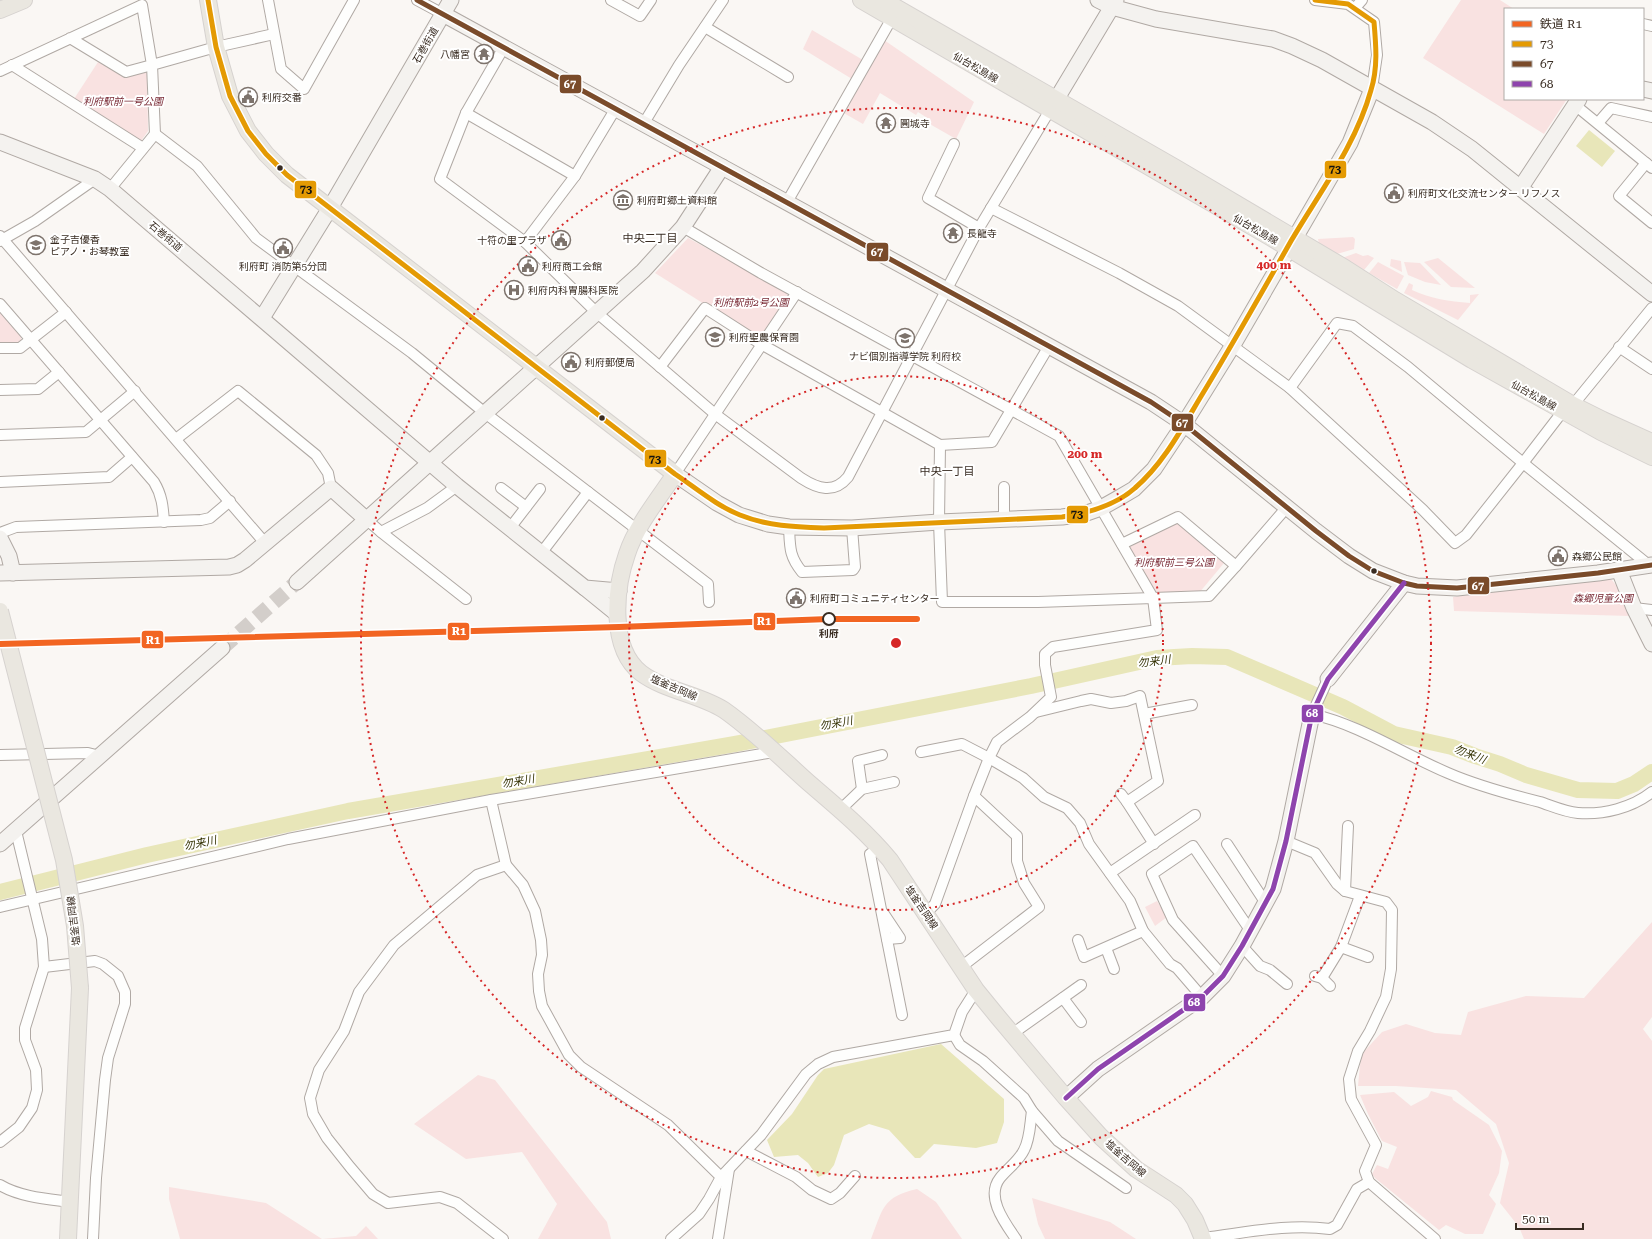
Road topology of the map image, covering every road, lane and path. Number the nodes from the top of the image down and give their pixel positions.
1 (24, 0) edge
2 (208, 0) edge
3 (268, 0) edge
4 (417, 0) edge
5 (451, 0) edge
6 (611, 0) edge
7 (651, 0) edge
8 (723, 0) edge
9 (861, 0) edge
10 (883, 0) edge
11 (1098, 0) edge
12 (1315, 0) edge
13 (1362, 0) edge
14 (349, 2) edge
15 (142, 3) edge
16 (1114, 4) edge
17 (1355, 8) junction
18 (0, 10) edge
19 (443, 14) junction
20 (892, 18) junction
21 (705, 27) junction
22 (274, 34) junction
23 (70, 38) junction
24 (216, 47) junction
25 (504, 47) junction
26 (12, 65) junction
27 (152, 65) junction
28 (0, 71) edge
29 (788, 77) dead end
30 (1372, 89) junction
31 (1577, 102) edge
32 (1053, 105) junction
33 (616, 108) junction
34 (466, 113) junction
35 (1652, 117) edge
36 (644, 123) junction
37 (1598, 123) junction
38 (155, 134) junction
39 (0, 142) edge
40 (954, 144) dead end
41 (143, 148) junction
42 (1649, 165) edge
43 (722, 167) junction
44 (575, 176) junction
45 (95, 179) junction
46 (1521, 187) junction
47 (110, 189) junction
48 (787, 202) junction
49 (330, 208) junction
50 (991, 208) junction
51 (1652, 223) edge
52 (683, 228) junction
53 (980, 228) junction
54 (1, 239) edge
55 (525, 242) junction
56 (1290, 243) junction
57 (295, 267) junction
58 (947, 289) junction
59 (797, 292) junction
60 (1652, 294) edge
61 (0, 304) edge
62 (1652, 308) edge
63 (66, 312) junction
64 (596, 312) junction
65 (262, 318) junction
66 (31, 339) junction
67 (761, 344) junction
68 (1232, 345) junction
69 (1049, 346) junction
70 (1620, 347) junction
71 (0, 348) edge
72 (912, 356) junction
73 (536, 367) junction
74 (660, 367) junction
75 (1652, 369) edge
76 (59, 372) junction
77 (1290, 388) junction
78 (0, 390) edge
79 (135, 391) junction
80 (1568, 408) junction
81 (1011, 410) junction
82 (882, 412) junction
83 (486, 413) junction
84 (715, 414) junction
85 (101, 420) junction
86 (1184, 424) junction
87 (0, 435) edge
88 (176, 439) junction
89 (1652, 442) edge
90 (940, 445) junction
91 (132, 457) junction
92 (1652, 457) edge
93 (430, 463) junction
94 (1524, 463) junction
95 (675, 474) junction
96 (0, 482) edge
97 (457, 486) junction
98 (1004, 487) dead end
99 (331, 488) junction
100 (501, 488) dead end
101 (540, 489) dead end
102 (588, 492) junction
103 (230, 502) junction
104 (526, 507) junction
105 (1287, 507) junction
106 (1101, 508) junction
107 (1004, 519) junction
108 (367, 520) junction
109 (164, 522) junction
110 (939, 522) junction
111 (789, 527) junction
112 (510, 528) junction
113 (852, 528) junction
114 (638, 530) junction
115 (380, 532) junction
116 (0, 533) edge
117 (0, 538) edge
118 (265, 543) junction
119 (1122, 544) junction
120 (542, 552) junction
121 (1651, 565) edge
122 (1236, 566) junction
123 (1619, 570) junction
124 (6, 573) edge
125 (297, 582) tunnel mouth
126 (1404, 583) junction
127 (585, 588) junction
128 (619, 591) junction
129 (1153, 598) junction
130 (466, 599) dead end
131 (709, 602) dead end
132 (1634, 608) junction
133 (1652, 610) edge
134 (0, 611) edge
135 (617, 614) junction
136 (1652, 644) edge
137 (222, 648) tunnel mouth
138 (1328, 679) joint
139 (1192, 705) dead end
140 (1036, 712) junction
141 (1313, 712) junction
142 (1144, 714) junction
143 (773, 751) junction
144 (921, 752) dead end
145 (0, 755) edge
146 (882, 755) dead end
147 (100, 756) junction
148 (988, 758) junction
149 (894, 782) dead end
150 (862, 789) junction
151 (1652, 792) edge
152 (974, 796) junction
153 (491, 800) junction
154 (840, 810) junction
155 (1195, 815) dead end
156 (1348, 826) dead end
157 (16, 831) junction
158 (1286, 841) junction
159 (0, 844) edge
160 (1154, 844) junction
161 (1226, 844) dead end
162 (880, 848) junction
163 (506, 865) junction
164 (1110, 873) junction
165 (1345, 891) junction
166 (1360, 896) junction
167 (32, 898) junction
168 (1265, 902) junction
169 (0, 907) edge
170 (926, 913) junction
171 (1250, 930) junction
172 (1143, 931) junction
173 (1078, 940) dead end
174 (1242, 946) junction
175 (1341, 947) junction
176 (1106, 948) junction
177 (1368, 957) dead end
178 (44, 967) junction
179 (961, 967) junction
180 (1114, 969) dead end
181 (1222, 976) junction
182 (1287, 984) dead end
183 (1081, 985) dead end
184 (1330, 986) dead end
185 (976, 990) junction
186 (1202, 997) junction
187 (1063, 998) junction
188 (902, 1015) dead end
189 (1082, 1022) dead end
190 (954, 1034) junction
191 (1012, 1034) junction
192 (1066, 1098) junction
193 (1032, 1111) junction
194 (0, 1142) edge
195 (746, 1151) junction
196 (729, 1169) junction
197 (855, 1176) dead end
198 (721, 1177) junction
199 (1369, 1182) junction
200 (0, 1185) edge
201 (1126, 1188) dead end
202 (70, 1202) junction
203 (68, 1239) edge
204 (93, 1239) edge
205 (503, 1239) edge
206 (671, 1239) edge
207 (718, 1239) edge
208 (1016, 1239) edge
209 (1203, 1239) edge
210 (1435, 1239) edge

1 - 18 main road
2 - 24 main road
3 - 22 street
4 - 19 street
5 - 19 street, 石巻街道
6 - 7 street
8 - 21 street
9 - 20 main road, 仙台松島線
10 - 32 main road, 仙台松島線
11 - 16 street
12 - 17 street
13 - 17 street
14 - 22 street
15 - 23 street
15 - 27 street
16 - 30 street
16 - 32 street
17 - 30 street
19 - 25 street
19 - 49 street, 石巻街道
20 - 32 main road, 仙台松島線
20 - 48 street
21 - 29 street
21 - 36 street
22 - 24 street
23 - 26 street
23 - 27 street
24 - 27 street
24 - 49 main road
25 - 33 street
25 - 34 street
26 - 28 street
26 - 41 street
27 - 38 street
30 - 46 street
30 - 56 street
31 - 37 street
31 - 46 street
32 - 50 street
32 - 56 main road, 仙台松島線
33 - 36 street
33 - 44 street
34 - 44 street
34 - 55 street
35 - 37 street
36 - 43 street
37 - 42 street
38 - 41 street
38 - 57 street
39 - 45 street, 石巻街道
40 - 53 street
41 - 47 street
42 - 51 street
43 - 48 street
43 - 52 street
44 - 55 street
45 - 47 street, 石巻街道
45 - 54 street
46 - 60 street
47 - 65 street, 石巻街道
48 - 58 street
49 - 57 street, 石巻街道
49 - 73 main road
50 - 53 street
50 - 68 street
52 - 59 street
52 - 64 street
53 - 58 street
54 - 63 street
55 - 64 street
56 - 68 street
56 - 80 main road, 仙台松島線
57 - 65 street, 石巻街道
57 - 83 street
58 - 69 street
58 - 72 street
59 - 67 street
59 - 72 street
61 - 66 street
62 - 70 street
63 - 66 street
63 - 79 street
64 - 73 street
64 - 74 street
65 - 93 street
66 - 71 street
66 - 76 street
67 - 74 street
67 - 82 street
67 - 84 street
68 - 77 street
68 - 86 street
69 - 81 street
69 - 86 street
70 - 75 street
70 - 80 street
72 - 81 street
72 - 82 street
73 - 83 street
73 - 95 main road
74 - 84 street
76 - 78 street
76 - 85 street
77 - 94 street
77 - 94 street
79 - 85 street
79 - 88 street
80 - 89 main road, 仙台松島線
80 - 92 main road, 仙台松島線
80 - 94 street
81 - 90 street
81 - 106 street
82 - 84 street
82 - 90 street
83 - 93 street
83 - 102 street
84 - 95 street
85 - 87 street
85 - 91 street
86 - 105 street
86 - 106 street
88 - 99 street
88 - 103 street
90 - 110 street
91 - 96 street
91 - 109 street
93 - 97 street
93 - 108 street
94 - 121 street
95 - 111 street
95 - 114 main road, 塩釜吉岡線
97 - 112 street
97 - 115 street
98 - 107 street
99 - 108 street
99 - 118 street
100 - 104 street
101 - 104 street
102 - 114 street
102 - 120 street
103 - 109 street
103 - 118 street
104 - 112 street
105 - 122 street
105 - 126 street
106 - 107 street
106 - 119 street
107 - 110 street
108 - 115 street
108 - 125 street
109 - 116 street
110 - 113 street
110 - 129 street
111 - 113 street
111 - 113 street
112 - 120 street
114 - 128 main road, 塩釜吉岡線
114 - 131 street
115 - 130 street
117 - 124 street
118 - 124 street
119 - 122 street
119 - 129 street
120 - 127 street
121 - 123 street
122 - 129 street
123 - 126 street
123 - 132 street
126 - 138 street
127 - 128 street
127 - 135 street
128 - 135 main road, 塩釜吉岡線
129 - 140 street
132 - 133 street
132 - 136 street
134 - 202 main road, 塩釜吉岡線, bridge
135 - 143 main road, 塩釜吉岡線
137 - 147 street
138 - 141 street
139 - 142 street
140 - 142 street
140 - 148 street
141 - 151 street
141 - 158 street
142 - 160 street
143 - 153 street
143 - 154 main road, 塩釜吉岡線
144 - 148 street
145 - 147 street
146 - 150 street
147 - 157 street
148 - 152 street
148 - 164 street
149 - 150 street
150 - 154 street
152 - 170 street
152 - 179 street
153 - 163 street
153 - 167 street
154 - 162 main road, 塩釜吉岡線
155 - 160 street
156 - 165 street
157 - 159 street
157 - 167 street
158 - 165 street
158 - 168 street
160 - 164 street
161 - 168 street
162 - 170 main road, 塩釜吉岡線
162 - 188 street
163 - 198 street
163 - 205 street
164 - 172 street
165 - 166 street
166 - 175 street
166 - 199 street
167 - 169 street
167 - 178 street
168 - 171 street
170 - 179 main road, 塩釜吉岡線
171 - 174 street
171 - 181 street
172 - 176 street
172 - 186 street
173 - 176 street
174 - 181 street
174 - 182 street
175 - 177 street
175 - 184 street
176 - 180 street
178 - 194 street
178 - 204 street
179 - 185 main road, 塩釜吉岡線
181 - 186 street
183 - 187 street
185 - 190 street
185 - 191 main road, 塩釜吉岡線
186 - 192 street
187 - 189 street
187 - 191 street
190 - 193 street
190 - 195 street
191 - 192 main road, 塩釜吉岡線
192 - 209 main road, 塩釜吉岡線
193 - 201 street
193 - 208 street
195 - 196 street
195 - 197 street
196 - 198 street
196 - 207 street
198 - 206 street
199 - 209 street
199 - 210 street
200 - 202 street
202 - 203 main road, 塩釜吉岡線

